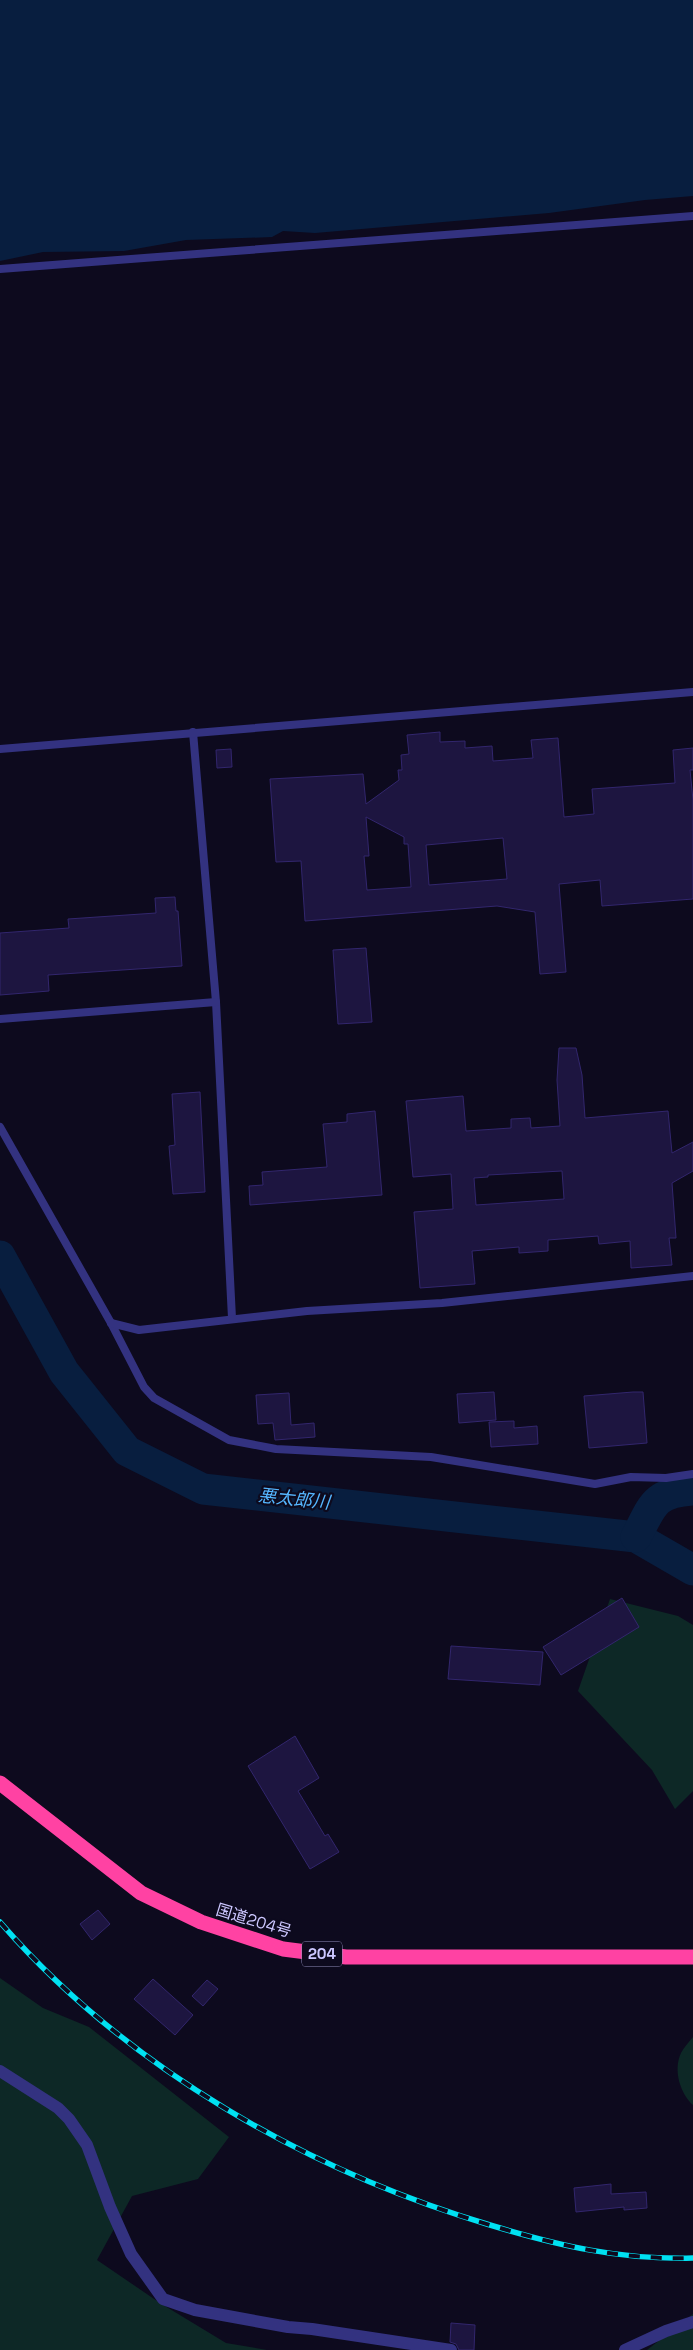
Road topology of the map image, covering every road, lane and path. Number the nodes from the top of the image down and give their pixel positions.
1 (693, 216) edge
2 (0, 269) edge
3 (693, 692) edge
4 (193, 732) junction
5 (0, 749) edge
6 (216, 1002) junction
7 (0, 1018) edge
8 (0, 1126) edge
9 (693, 1276) edge
10 (232, 1318) junction
11 (111, 1323) junction
12 (693, 1474) edge
13 (0, 1783) edge
14 (693, 1957) edge
15 (0, 2071) edge
16 (693, 2322) edge
17 (451, 2350) edge
18 (625, 2350) edge

1 - 2 lane
3 - 4 lane
4 - 5 lane
4 - 6 lane
6 - 7 lane
6 - 10 lane
8 - 11 lane
9 - 10 lane
10 - 11 lane
11 - 12 lane
13 - 14 highway, 国道204号 / 204
15 - 17 street
16 - 18 street

